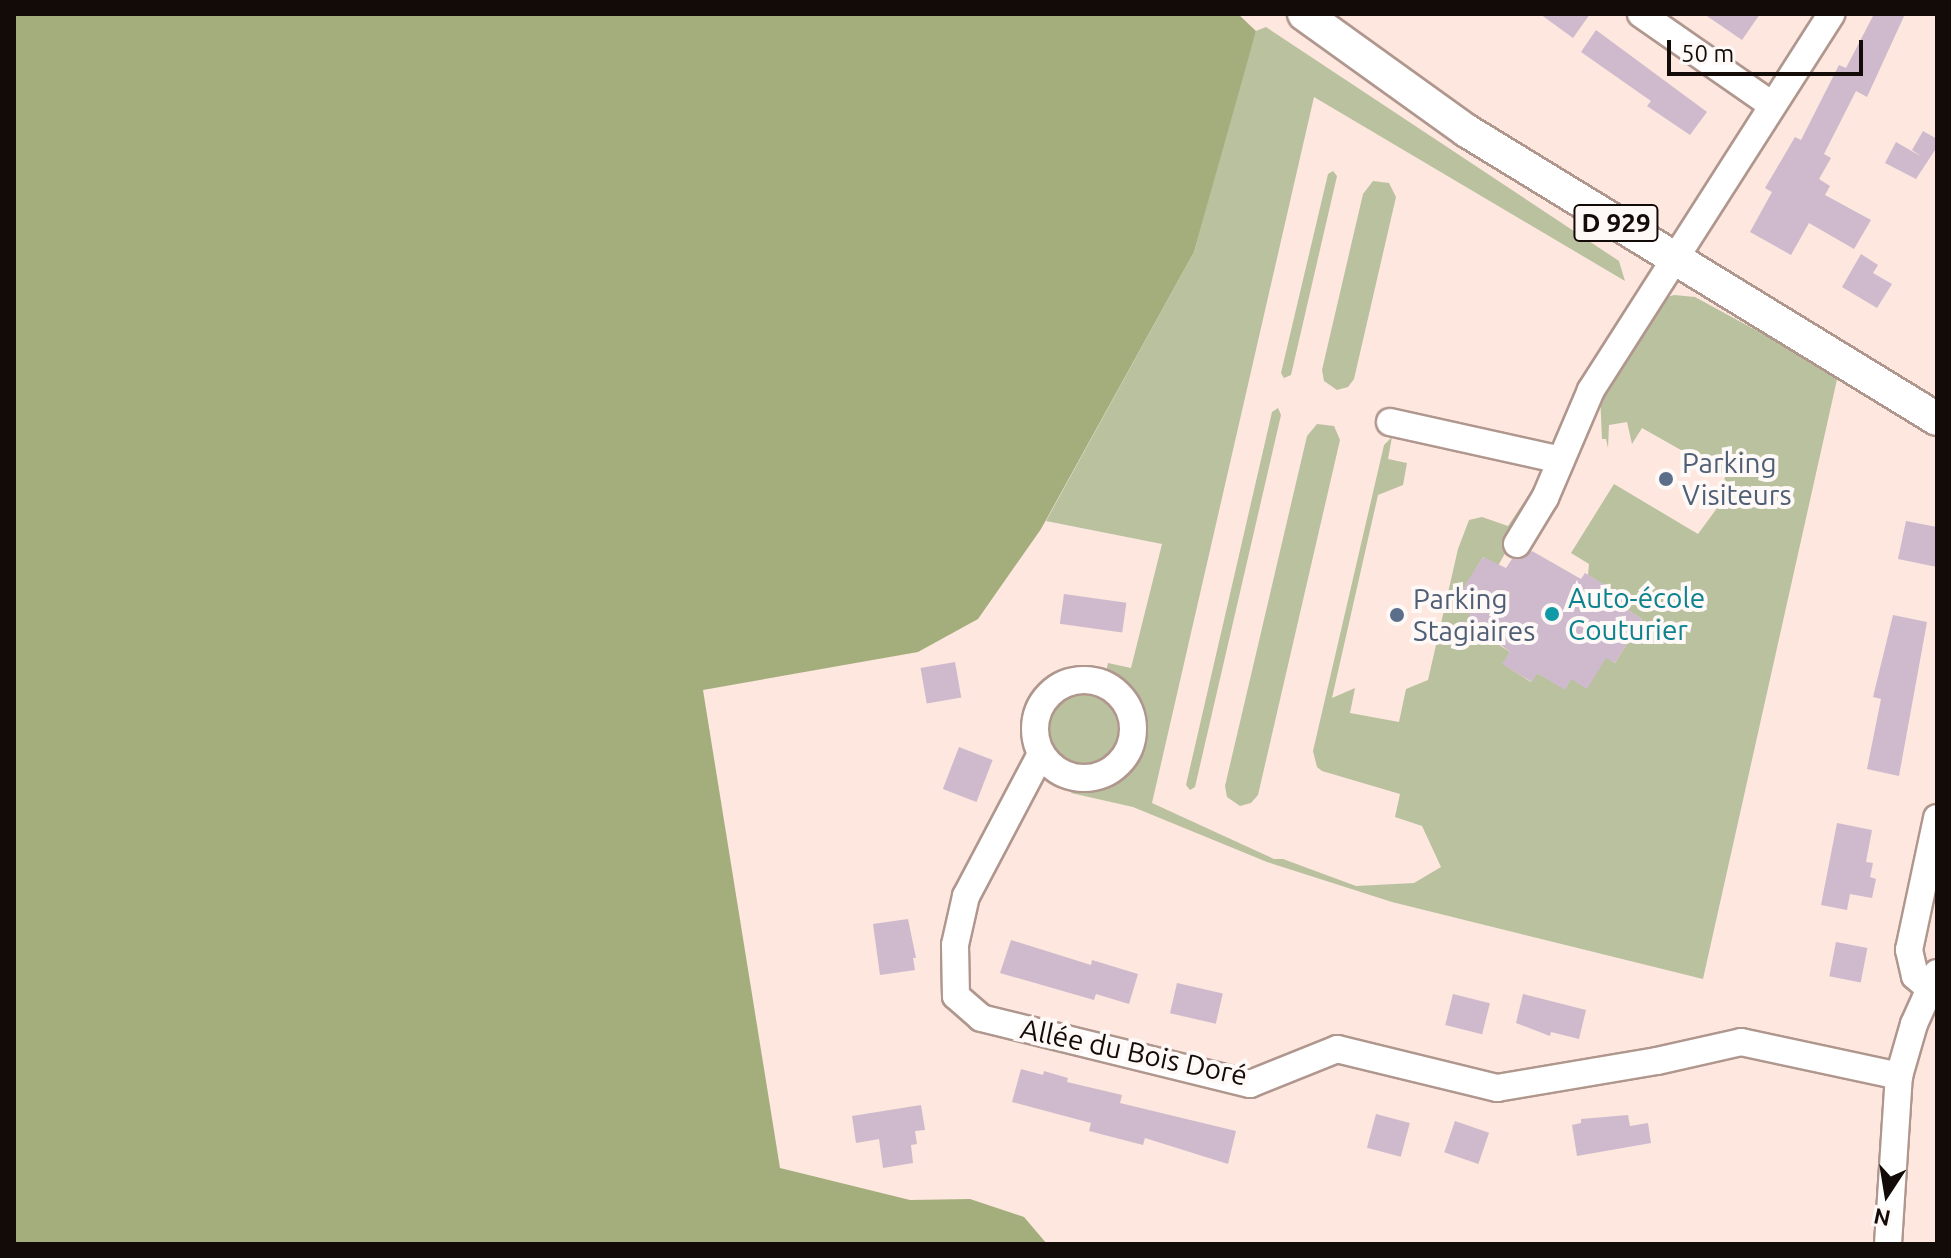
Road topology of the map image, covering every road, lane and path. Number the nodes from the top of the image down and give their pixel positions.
1 (1304, 14) edge
2 (1641, 14) edge
3 (1831, 14) edge
4 (1772, 105) junction
5 (1674, 260) junction
6 (1937, 419) edge
7 (1390, 422) dead end
8 (1561, 460) junction
9 (1517, 544) dead end
10 (1041, 754) dead end
11 (1937, 818) edge
12 (1934, 981) edge
13 (1899, 1076) junction
14 (1888, 1244) edge

1 - 5 main road, D 929
2 - 4 street
3 - 4 street
4 - 5 street
5 - 6 main road, D 929
5 - 8 street
7 - 8 street
8 - 9 street
10 - 13 street, Allée du Bois Doré
11 - 12 street
12 - 13 street
13 - 14 street

